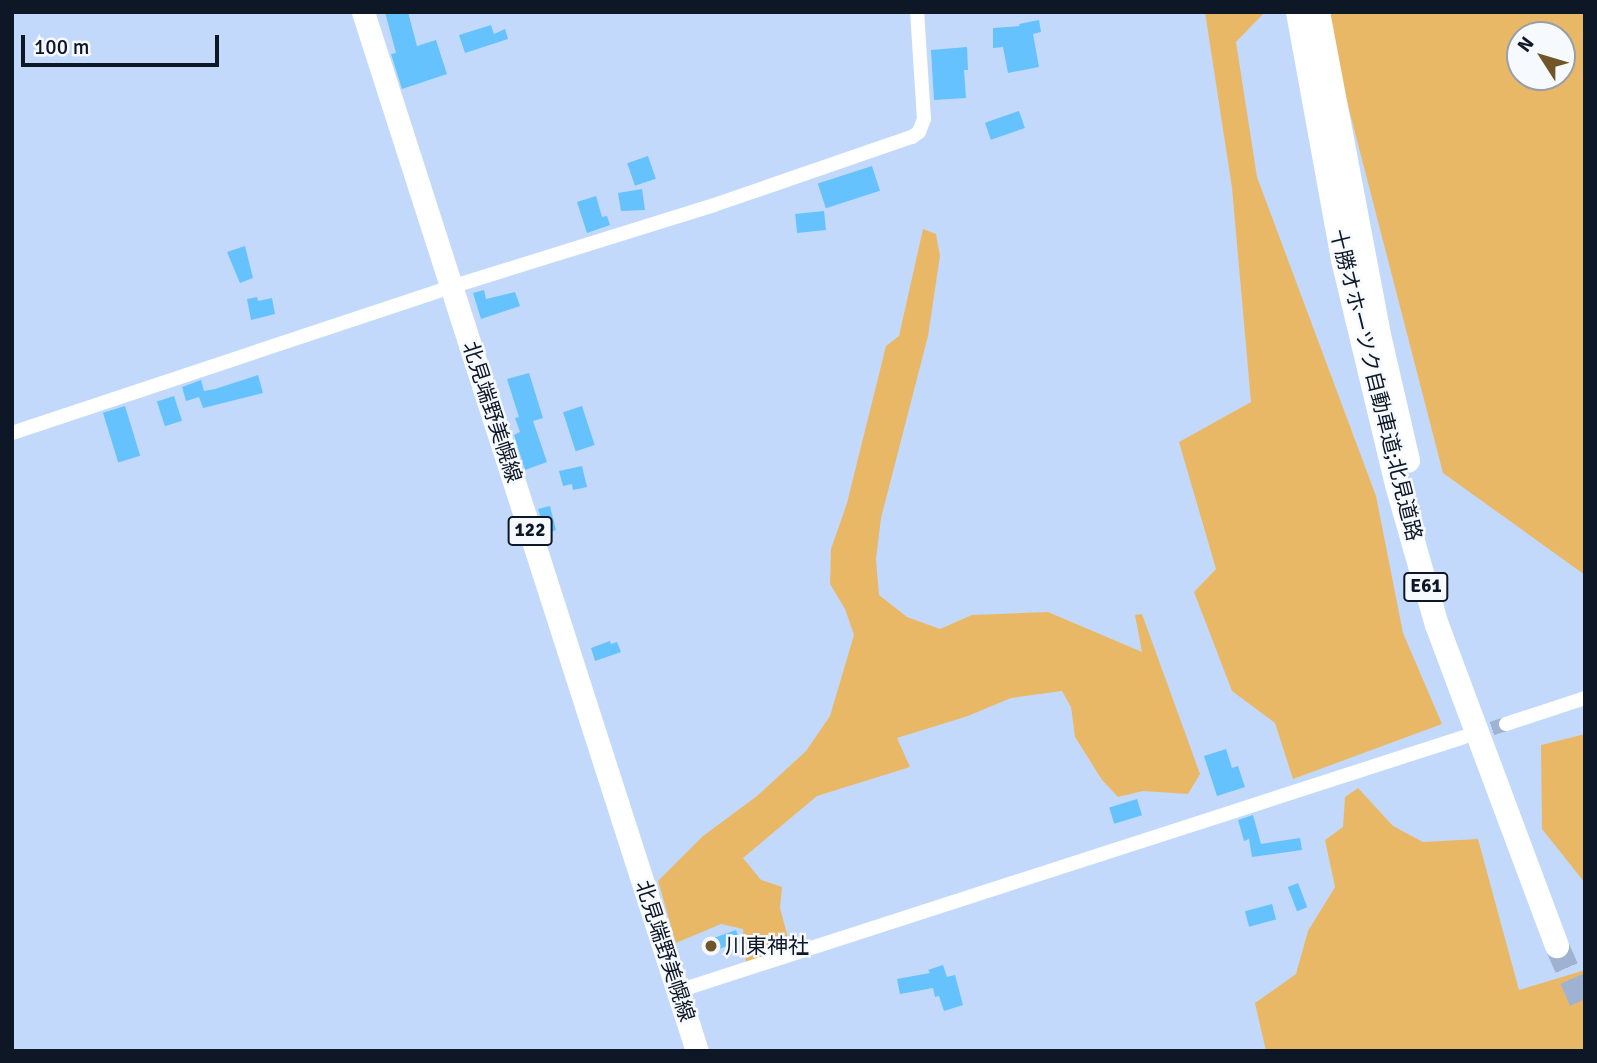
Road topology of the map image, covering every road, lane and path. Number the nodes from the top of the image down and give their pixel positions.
1 (363, 12) edge
2 (917, 12) edge
3 (1298, 12) edge
4 (1318, 12) edge
5 (1314, 45) junction
6 (452, 287) junction
7 (12, 433) edge
8 (1585, 698) edge
9 (1506, 724) tunnel mouth
10 (1464, 737) tunnel mouth
11 (1557, 946) tunnel mouth
12 (678, 991) junction
13 (697, 1051) edge

1 - 6 main road, 北見端野美幌線 / 122
2 - 6 street
3 - 5 highway, 十勝オホーツク自動車道;北見道路 / E61
4 - 5 highway, 十勝オホーツク自動車道;北見道路 / E61
5 - 11 highway, 十勝オホーツク自動車道;北見道路 / E61
6 - 7 street
6 - 12 main road, 北見端野美幌線 / 122
8 - 9 street
10 - 12 street
12 - 13 main road, 北見端野美幌線 / 122

